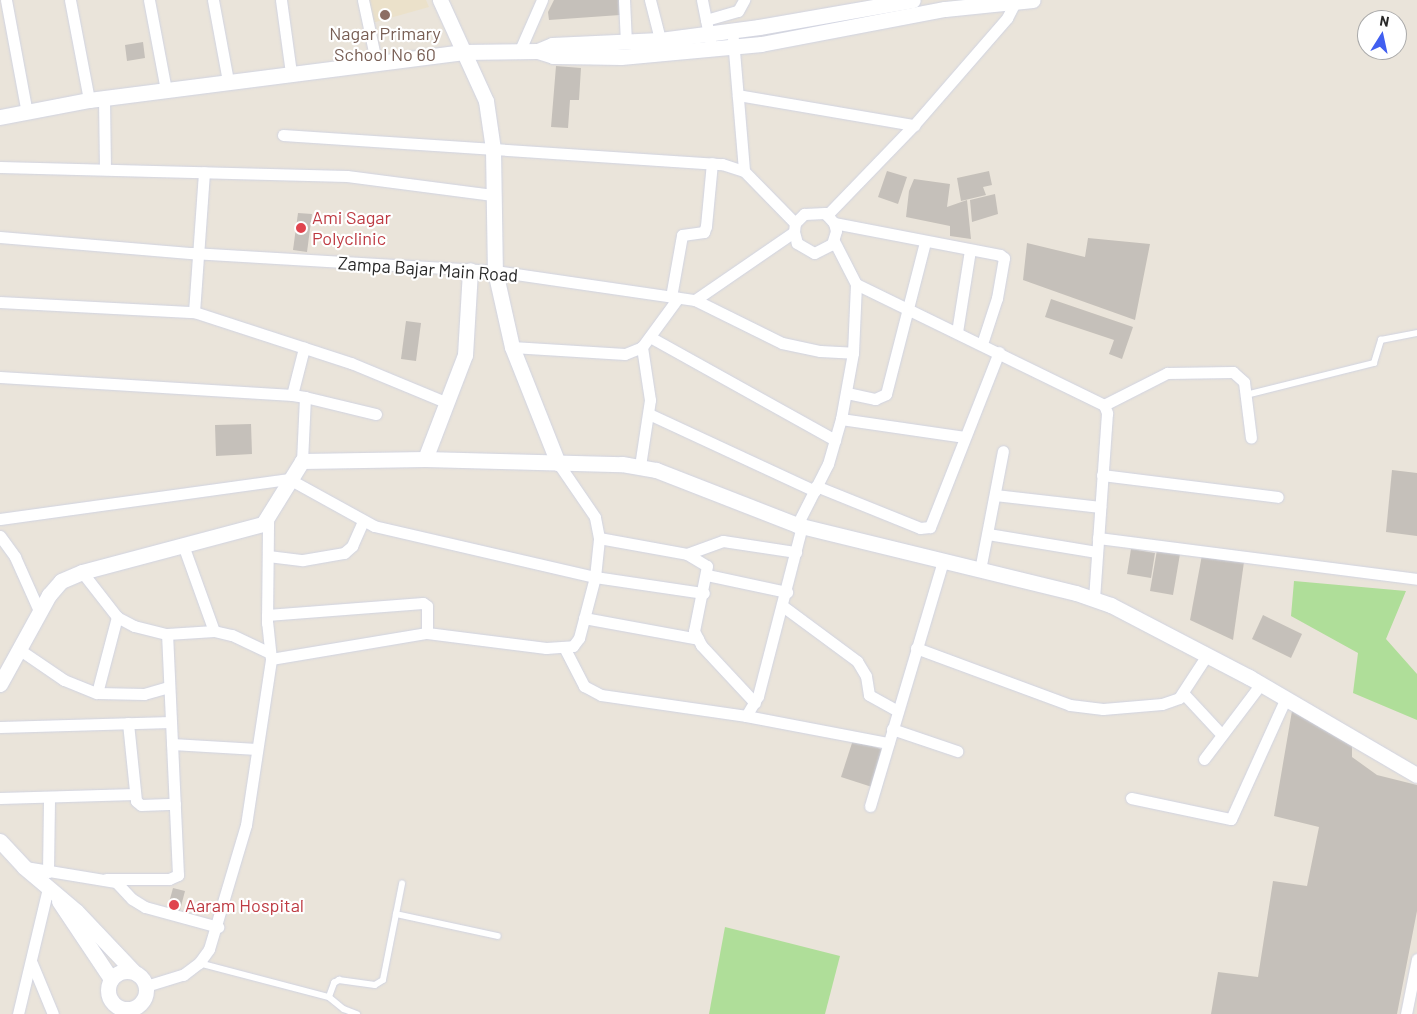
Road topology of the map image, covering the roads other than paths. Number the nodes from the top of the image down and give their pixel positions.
1 (6, 0) edge
2 (70, 0) edge
3 (149, 0) edge
4 (213, 0) edge
5 (281, 0) edge
6 (363, 0) edge
7 (440, 0) edge
8 (542, 0) edge
9 (624, 0) edge
10 (650, 0) edge
11 (702, 0) edge
12 (744, 0) edge
13 (913, 0) edge
14 (1033, 0) edge
15 (1016, 2) edge
16 (707, 26) junction
17 (732, 30) junction
18 (13, 39) junction
19 (0, 40) edge
20 (626, 42) junction
21 (662, 47) junction
22 (734, 47) junction
23 (712, 49) junction
24 (520, 50) junction
25 (538, 51) junction
26 (462, 52) junction
27 (376, 61) junction
28 (291, 73) junction
29 (228, 81) junction
30 (166, 90) junction
31 (738, 95) junction
32 (96, 99) junction
33 (27, 113) junction
34 (0, 117) edge
35 (914, 125) junction
36 (283, 135) dead end
37 (493, 149) junction
38 (712, 164) junction
39 (0, 167) edge
40 (105, 169) junction
41 (744, 171) junction
42 (204, 172) junction
43 (493, 195) junction
44 (831, 219) junction
45 (795, 227) junction
46 (0, 237) edge
47 (834, 241) junction
48 (925, 242) junction
49 (970, 250) junction
50 (199, 254) junction
51 (470, 270) junction
52 (495, 271) junction
53 (856, 284) junction
54 (674, 297) junction
55 (695, 300) junction
56 (0, 302) edge
57 (908, 309) junction
58 (194, 312) junction
59 (956, 332) junction
60 (1417, 333) edge
61 (650, 336) junction
62 (982, 344) junction
63 (642, 347) junction
64 (304, 348) junction
65 (512, 348) junction
66 (999, 352) junction
67 (853, 353) junction
68 (0, 377) edge
69 (847, 393) junction
70 (292, 395) junction
71 (1246, 395) junction
72 (305, 397) junction
73 (445, 402) junction
74 (1104, 405) junction
75 (376, 414) dead end
76 (649, 414) junction
77 (842, 419) junction
78 (965, 438) junction
79 (1251, 438) dead end
80 (835, 440) junction
81 (1002, 451) dead end
82 (425, 459) junction
83 (302, 461) junction
84 (558, 462) junction
85 (640, 466) junction
86 (1102, 475) junction
87 (289, 479) junction
88 (816, 488) junction
89 (995, 495) junction
90 (1278, 497) dead end
91 (1100, 507) junction
92 (0, 519) edge
93 (268, 521) junction
94 (363, 521) junction
95 (800, 526) junction
96 (988, 534) junction
97 (0, 536) edge
98 (599, 538) junction
99 (1098, 538) junction
100 (183, 545) junction
101 (796, 552) junction
102 (1096, 552) junction
103 (687, 554) junction
104 (268, 556) junction
105 (943, 561) junction
106 (980, 570) junction
107 (82, 572) junction
108 (707, 575) junction
109 (595, 577) junction
110 (1417, 579) edge
111 (787, 592) junction
112 (704, 593) junction
113 (1094, 599) junction
114 (784, 607) junction
115 (40, 612) junction
116 (267, 615) junction
117 (117, 617) junction
118 (584, 618) junction
119 (214, 631) junction
120 (426, 633) junction
121 (166, 634) junction
122 (698, 639) junction
123 (916, 648) junction
124 (565, 649) junction
125 (20, 650) junction
126 (271, 656) junction
127 (1207, 656) junction
128 (0, 684) edge
129 (1260, 685) junction
130 (168, 687) junction
131 (97, 693) junction
132 (1183, 693) junction
133 (1285, 700) junction
134 (755, 703) junction
135 (898, 711) junction
136 (746, 716) junction
137 (171, 722) junction
138 (128, 723) junction
139 (0, 727) edge
140 (892, 729) junction
141 (1222, 735) junction
142 (888, 743) junction
143 (172, 744) junction
144 (258, 749) junction
145 (958, 751) dead end
146 (1204, 760) dead end
147 (1417, 775) edge
148 (135, 794) junction
149 (48, 797) junction
150 (0, 798) edge
151 (1131, 798) dead end
152 (175, 804) junction
153 (870, 806) dead end
154 (0, 841) edge
155 (24, 867) junction
156 (48, 872) junction
157 (106, 879) junction
158 (402, 884) dead end
159 (52, 892) junction
160 (396, 914) junction
161 (218, 927) junction
162 (498, 936) dead end
163 (1417, 959) edge
164 (32, 961) junction
165 (199, 963) junction
166 (133, 971) junction
167 (111, 979) junction
168 (146, 986) junction
169 (329, 997) junction
170 (1413, 997) edge
171 (139, 1009) edge
172 (116, 1010) edge
173 (18, 1014) edge
174 (53, 1014) edge
175 (357, 1014) edge
176 (1406, 1014) edge

1 - 18 street
2 - 32 street
3 - 30 street
4 - 29 street
5 - 28 street
6 - 27 street
7 - 26 street
8 - 24 street
9 - 20 street
10 - 21 street
11 - 16 street
12 - 16 street
13 - 17 street
14 - 15 street
15 - 22 street
15 - 35 street
16 - 17 street
16 - 21 street
16 - 23 street
17 - 22 street
18 - 19 street
18 - 33 street
20 - 21 street
20 - 25 street
21 - 23 street
21 - 25 street
22 - 23 street
22 - 31 street
24 - 25 street
24 - 26 street
26 - 27 street
26 - 37 street
27 - 28 street
28 - 29 street
29 - 30 street
30 - 32 street
31 - 35 street
31 - 41 street
32 - 33 street
32 - 40 street
33 - 34 street
35 - 44 street
36 - 37 street
37 - 38 street
37 - 43 street
38 - 41 street
38 - 54 street
39 - 40 street
40 - 42 street
41 - 45 street
42 - 43 street
42 - 50 street
43 - 52 street
44 - 45 street
44 - 47 street
44 - 48 street
45 - 47 street
45 - 55 street
46 - 50 street, Zampa Bajar Main Road
47 - 53 street
48 - 49 street
48 - 57 street
49 - 59 street
49 - 62 street
50 - 51 street, Zampa Bajar Main Road
50 - 58 street
51 - 52 street, Zampa Bajar Main Road
51 - 73 street
52 - 54 street, Zampa Bajar Main Road
52 - 65 street
53 - 57 street
53 - 67 street
54 - 55 street, Zampa Bajar Main Road
54 - 61 street
55 - 67 street, Zampa Bajar Main Road
56 - 58 street
57 - 59 street
57 - 69 street
58 - 64 street
59 - 62 street
60 - 71 lane
61 - 63 street
61 - 80 street
62 - 66 street
63 - 65 street
63 - 76 street
64 - 70 street
64 - 73 street
65 - 84 street
66 - 74 street
66 - 78 street
67 - 69 street
68 - 70 street
69 - 77 street
70 - 72 street
71 - 74 street
71 - 79 street
72 - 75 street
72 - 83 street
73 - 82 street
74 - 86 street
76 - 85 street
76 - 88 street
77 - 78 street
77 - 80 street
78 - 88 street
80 - 88 street
81 - 89 street
82 - 83 street
82 - 84 street
83 - 87 street
84 - 85 street
84 - 98 street
85 - 95 street
86 - 90 street
86 - 91 street
87 - 92 street
87 - 93 street
87 - 94 street
88 - 95 street
89 - 91 street
89 - 96 street
91 - 99 street
93 - 100 street
93 - 104 street
94 - 104 street
94 - 109 street
95 - 101 street
95 - 105 street
96 - 102 street
96 - 106 street
97 - 115 street
98 - 103 street
98 - 109 street
99 - 102 street
99 - 110 street
100 - 107 street
100 - 119 street
101 - 103 street
101 - 111 street
102 - 113 street
103 - 108 street
104 - 116 street
105 - 106 street
105 - 123 street
106 - 113 street
107 - 115 street
107 - 117 street
108 - 111 street
108 - 112 street
109 - 112 street
109 - 118 street
111 - 114 street
112 - 122 street
113 - 127 street
114 - 134 street
114 - 135 street
115 - 125 street
116 - 120 street
116 - 126 street
117 - 121 street
117 - 131 street
118 - 122 street
118 - 124 street
119 - 121 street
119 - 126 street
120 - 124 street
120 - 126 street
121 - 130 street
122 - 134 street
123 - 132 street
123 - 135 street
124 - 136 street
125 - 128 street
125 - 131 street
126 - 144 street
127 - 129 street
127 - 132 street
129 - 133 street
129 - 141 street
130 - 131 street
130 - 137 street
132 - 141 street
133 - 147 street
133 - 151 street
134 - 136 street
135 - 140 street
136 - 142 street
137 - 138 street
137 - 143 street
138 - 139 street
138 - 148 street
140 - 142 street
140 - 145 street
141 - 146 street
142 - 153 street
143 - 144 street
143 - 152 street
144 - 161 street
148 - 149 street
148 - 152 street
149 - 150 street
149 - 156 street
152 - 157 street
154 - 155 street
155 - 156 street
155 - 159 street
156 - 157 street
157 - 161 street
158 - 160 lane
159 - 164 street
159 - 166 street
159 - 167 street
160 - 162 lane
160 - 169 lane
161 - 165 street
163 - 170 street
164 - 173 street
164 - 174 street
165 - 168 street
165 - 169 lane
166 - 167 street
166 - 168 street
167 - 172 street
168 - 171 street
169 - 175 lane
170 - 176 street
171 - 172 street

